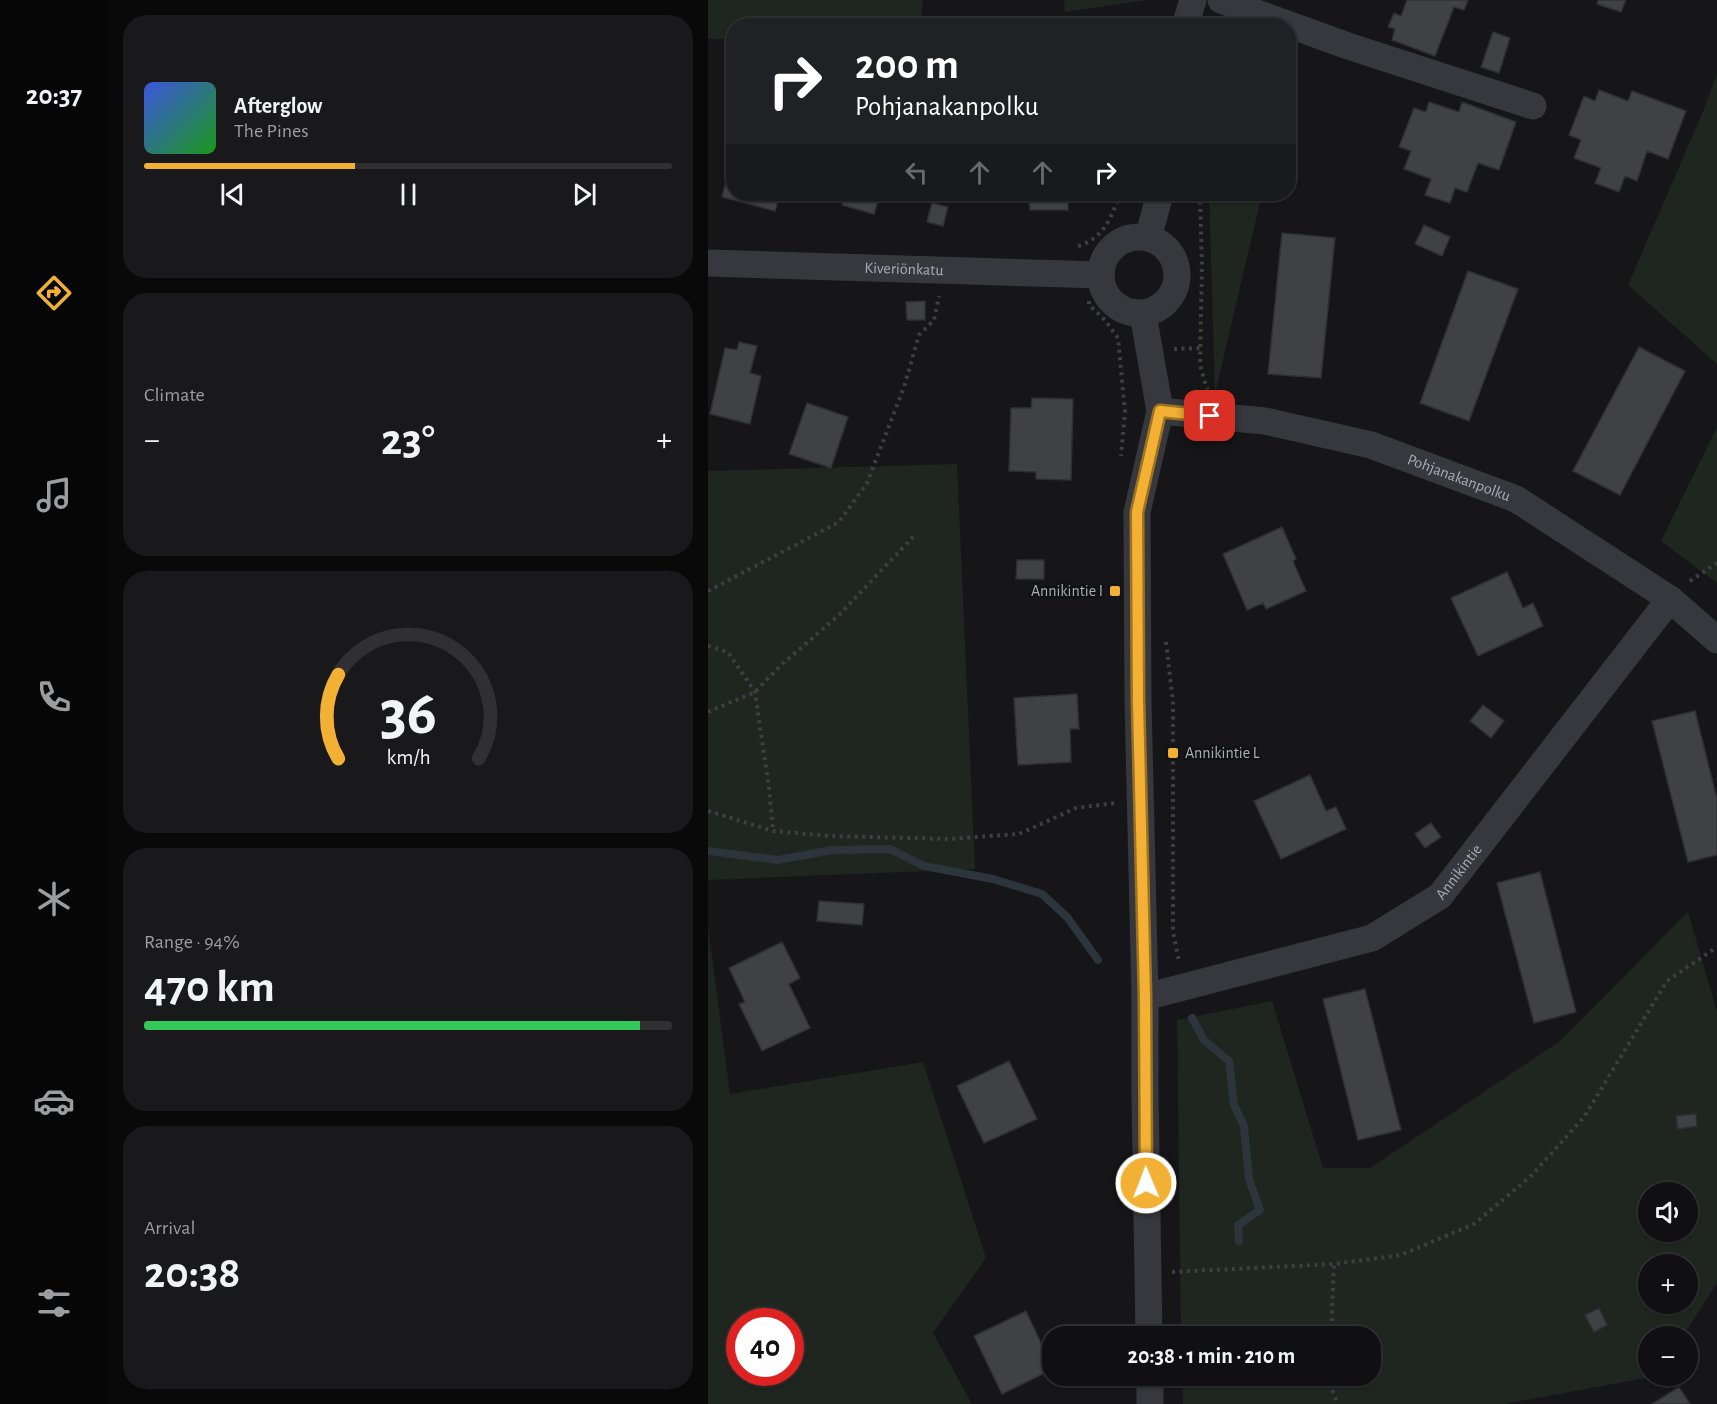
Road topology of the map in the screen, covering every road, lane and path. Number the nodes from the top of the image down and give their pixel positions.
1 (1193, 0) edge
2 (1221, 0) edge
3 (1187, 18) edge
4 (1271, 18) edge
5 (1296, 27) edge
6 (1533, 106) dead end
7 (1158, 201) edge
8 (1148, 238) junction
9 (708, 263) edge
10 (1101, 275) junction
11 (939, 292) dead end
12 (1143, 314) junction
13 (1206, 386) dead end
14 (1160, 411) junction
15 (1210, 416) junction
16 (914, 536) dead end
17 (1717, 563) edge
18 (708, 591) edge
19 (1670, 599) junction
20 (1717, 640) edge
21 (1166, 641) dead end
22 (708, 646) edge
23 (755, 692) junction
24 (708, 712) edge
25 (1118, 802) dead end
26 (708, 811) edge
27 (773, 831) junction
28 (1717, 947) edge
29 (1185, 987) junction
30 (1145, 997) junction
31 (1334, 1264) junction
32 (1170, 1282) dead end
33 (1149, 1326) edge
34 (1331, 1326) edge
35 (1149, 1386) edge
36 (1330, 1386) edge
37 (1150, 1404) edge
38 (1338, 1404) edge

1 - 3 street
2 - 4 street
5 - 6 street
7 - 8 street
8 - 10 street
8 - 12 street
9 - 10 street, Kiveriönkatu
10 - 12 street
11 - 18 path
12 - 14 street
13 - 15 path
14 - 15 street, Pohjanakanpolku
14 - 30 street
15 - 19 street, Pohjanakanpolku
16 - 23 path
17 - 19 path
19 - 20 street, Pohjanakanpolku
19 - 29 street, Annikintie
21 - 29 path
22 - 23 path
23 - 24 path
23 - 27 path
25 - 27 path
26 - 27 path
28 - 31 path
29 - 30 street, Annikintie
30 - 33 street
31 - 32 path
31 - 34 path
35 - 37 street
36 - 38 path

